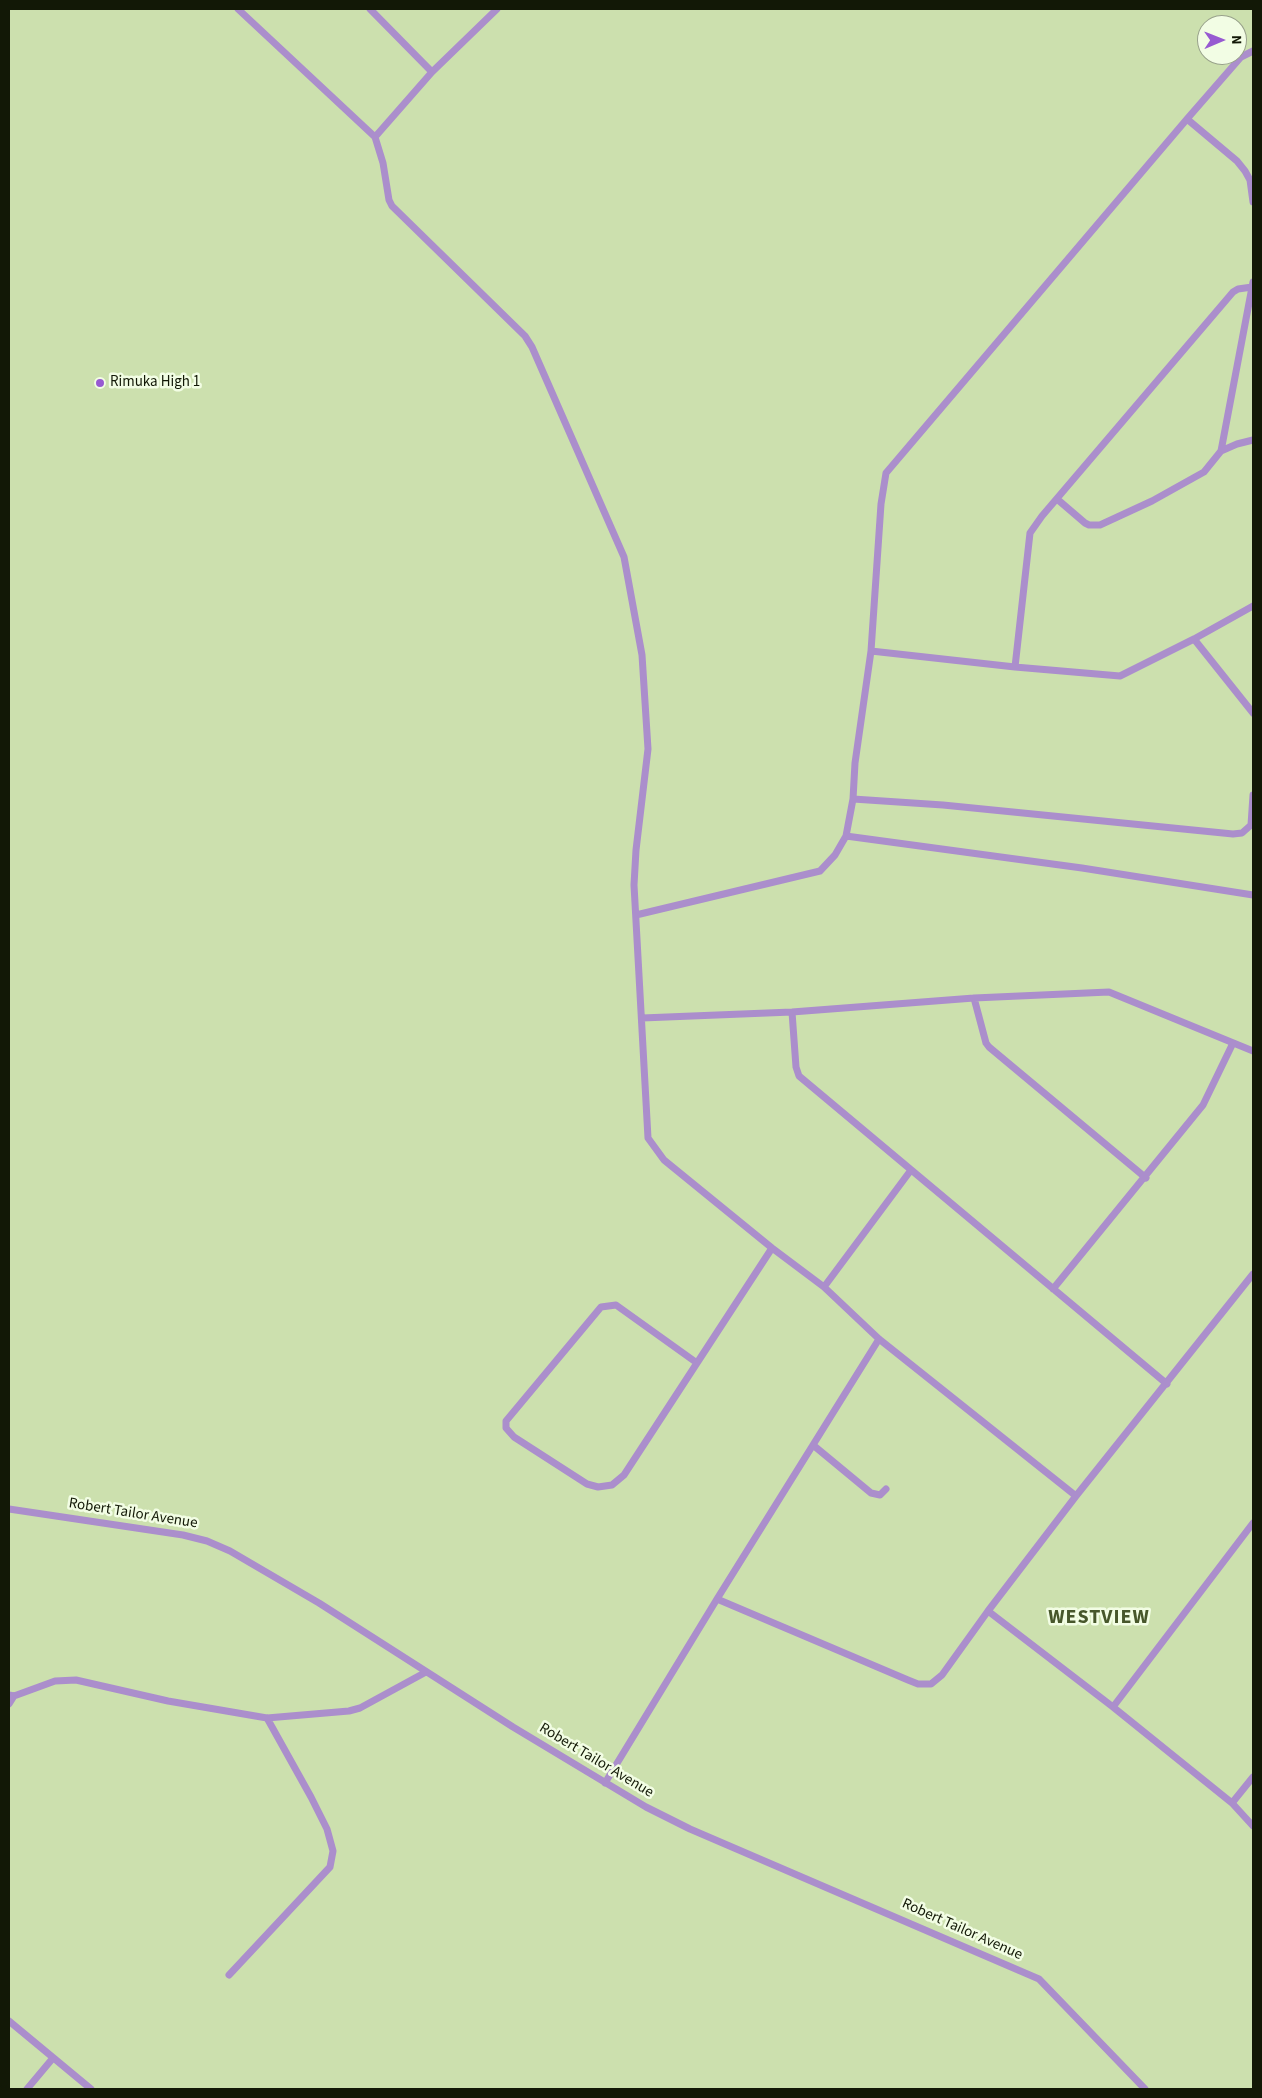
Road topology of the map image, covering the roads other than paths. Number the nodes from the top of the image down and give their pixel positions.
1 (238, 9) edge
2 (370, 9) edge
3 (494, 10) edge
4 (1253, 51) edge
5 (432, 72) junction
6 (1187, 119) junction
7 (375, 137) junction
8 (1253, 202) edge
9 (1252, 285) edge
10 (1253, 440) edge
11 (1221, 451) junction
12 (1057, 499) junction
13 (1253, 606) edge
14 (1194, 639) junction
15 (871, 651) junction
16 (1015, 667) junction
17 (1253, 713) edge
18 (1253, 795) edge
19 (853, 799) junction
20 (846, 836) junction
21 (1253, 895) edge
22 (636, 915) junction
23 (974, 998) junction
24 (792, 1012) junction
25 (642, 1018) junction
26 (1233, 1043) junction
27 (1253, 1051) edge
28 (911, 1170) junction
29 (1146, 1178) junction
30 (772, 1248) junction
31 (1253, 1274) edge
32 (824, 1288) junction
33 (1053, 1288) junction
34 (880, 1339) junction
35 (697, 1363) junction
36 (1167, 1384) junction
37 (813, 1445) junction
38 (886, 1489) dead end
39 (1076, 1496) junction
40 (9, 1509) edge
41 (1253, 1524) edge
42 (717, 1599) junction
43 (988, 1611) junction
44 (426, 1672) junction
45 (12, 1695) edge
46 (9, 1704) edge
47 (1113, 1707) junction
48 (267, 1718) junction
49 (1253, 1777) edge
50 (605, 1783) junction
51 (1232, 1803) junction
52 (1253, 1826) edge
53 (229, 1975) dead end
54 (9, 2021) edge
55 (53, 2058) junction
56 (27, 2089) edge
57 (91, 2089) edge
58 (1145, 2089) edge

1 - 7 street
2 - 5 street
3 - 5 street
4 - 6 street
5 - 7 street
6 - 8 street
6 - 15 street
7 - 22 street
9 - 11 street
9 - 12 street
10 - 11 street
11 - 12 street
12 - 16 street
13 - 14 street
14 - 16 street
14 - 17 street
15 - 16 street
15 - 19 street
18 - 19 street
19 - 20 street
20 - 21 street
20 - 22 street
22 - 25 street
23 - 24 street
23 - 26 street
23 - 29 street
24 - 25 street
24 - 28 street
25 - 30 street
26 - 27 street
26 - 29 street
28 - 32 street
28 - 33 street
29 - 33 street
30 - 32 street
30 - 35 street
31 - 36 street
32 - 34 street
33 - 36 street
34 - 37 street
34 - 39 street
35 - 35 street
36 - 39 street
37 - 38 street
37 - 42 street
39 - 43 street
40 - 44 street, Robert Tailor Avenue
41 - 47 street
42 - 43 street
42 - 50 street
43 - 47 street
44 - 48 street
44 - 50 street, Robert Tailor Avenue
45 - 46 street
45 - 48 street
47 - 51 street
48 - 53 street
49 - 51 street
50 - 58 street, Robert Tailor Avenue
51 - 52 street
54 - 55 street
55 - 56 street
55 - 57 street

